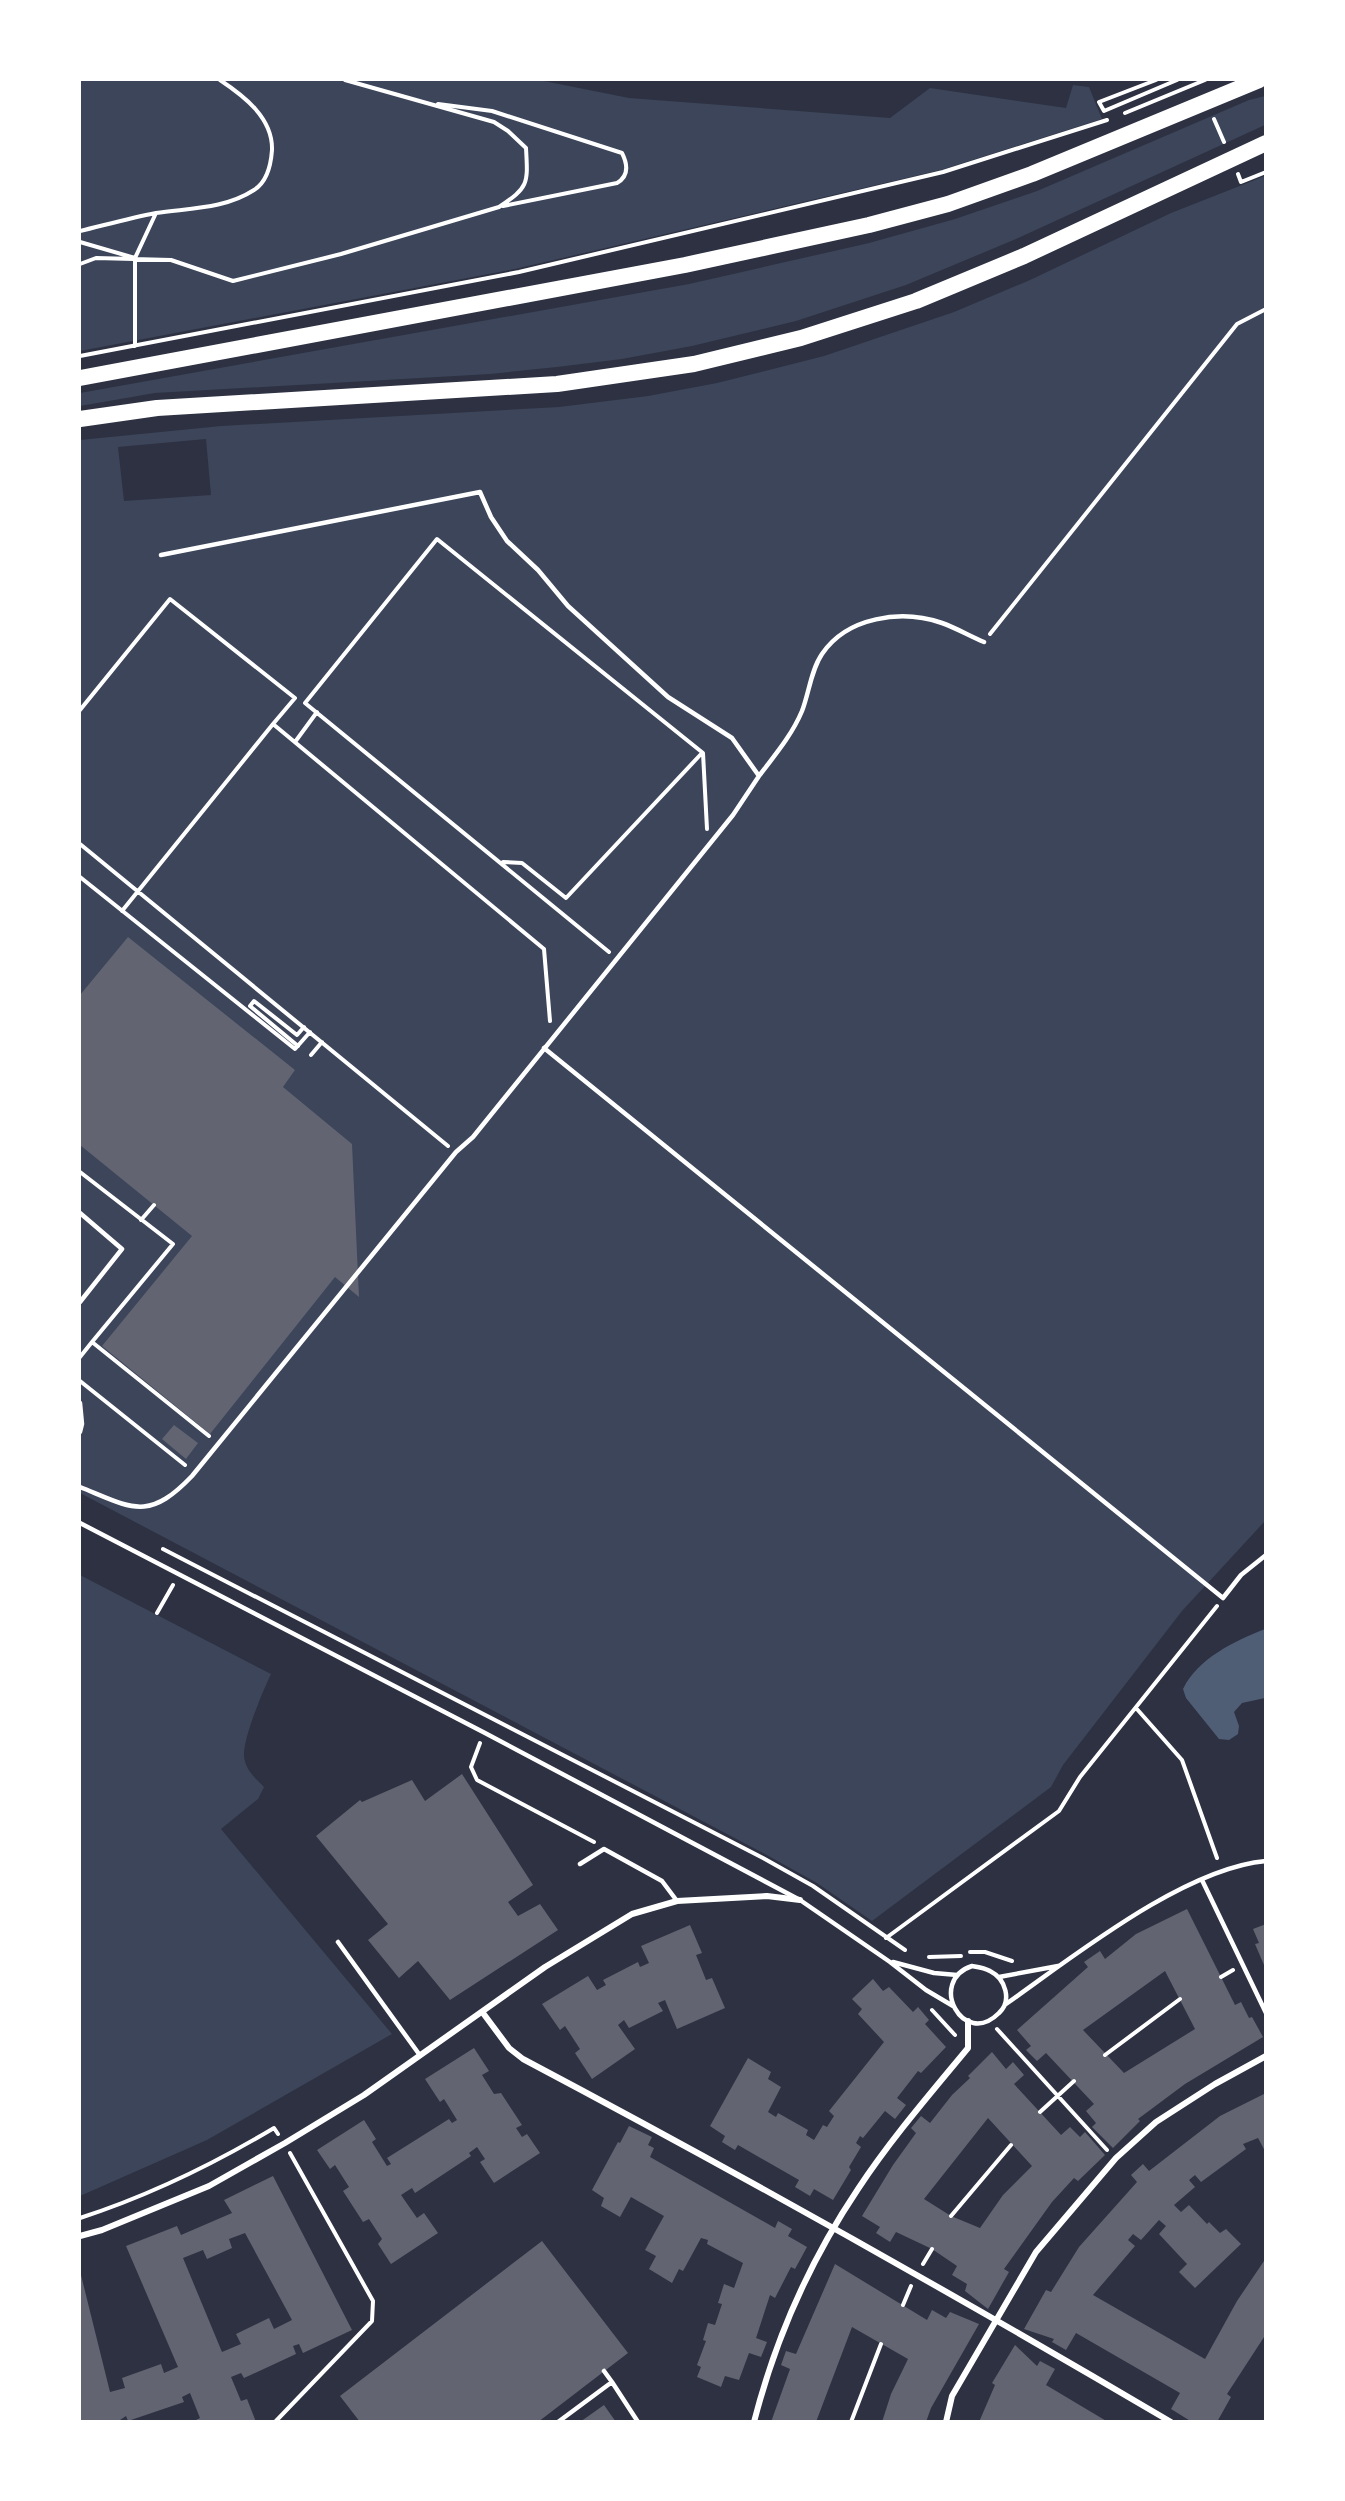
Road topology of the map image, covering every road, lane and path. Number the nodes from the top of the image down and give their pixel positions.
1 (220, 80) edge
2 (345, 80) edge
3 (1156, 80) edge
4 (1177, 80) edge
5 (1197, 80) edge
6 (1205, 80) edge
7 (1259, 80) edge
8 (1202, 90) dead end
9 (424, 102) junction
10 (1210, 110) dead end
11 (1124, 113) dead end
12 (1114, 117) dead end
13 (1266, 143) edge
14 (1228, 152) dead end
15 (1237, 172) dead end
16 (1266, 172) edge
17 (499, 207) junction
18 (156, 213) junction
19 (80, 231) edge
20 (80, 242) edge
21 (135, 258) junction
22 (80, 264) edge
23 (1266, 309) edge
24 (135, 346) junction
25 (80, 356) edge
26 (80, 378) edge
27 (80, 419) edge
28 (161, 555) dead end
29 (984, 642) joint
30 (80, 710) edge
31 (317, 712) junction
32 (273, 724) junction
33 (295, 742) junction
34 (703, 753) junction
35 (759, 776) junction
36 (80, 844) edge
37 (707, 845) junction
38 (502, 862) junction
39 (80, 877) edge
40 (138, 891) junction
41 (122, 911) junction
42 (616, 958) junction
43 (304, 1027) junction
44 (310, 1032) junction
45 (551, 1040) junction
46 (322, 1042) junction
47 (298, 1046) junction
48 (544, 1048) junction
49 (311, 1055) dead end
50 (456, 1152) junction
51 (80, 1172) edge
52 (154, 1205) dead end
53 (80, 1213) edge
54 (141, 1220) junction
55 (80, 1302) edge
56 (92, 1342) junction
57 (80, 1357) edge
58 (80, 1381) edge
59 (80, 1403) edge
60 (80, 1432) edge
61 (214, 1440) dead end
62 (190, 1470) dead end
63 (80, 1487) edge
64 (80, 1523) edge
65 (154, 1545) dead end
66 (1266, 1555) edge
67 (174, 1584) dead end
68 (1223, 1598) junction
69 (157, 1613) dead end
70 (1136, 1708) junction
71 (481, 1740) dead end
72 (604, 1849) junction
73 (1266, 1861) edge
74 (1208, 1863) dead end
75 (580, 1864) dead end
76 (1202, 1880) junction
77 (800, 1900) junction
78 (677, 1901) junction
79 (886, 1938) junction
80 (338, 1942) dead end
81 (912, 1953) dead end
82 (919, 1956) dead end
83 (890, 1962) junction
84 (1019, 1962) dead end
85 (1061, 1965) junction
86 (957, 1975) junction
87 (999, 1977) junction
88 (1180, 1999) dead end
89 (1006, 2004) junction
90 (953, 2006) junction
91 (483, 2013) junction
92 (1266, 2013) edge
93 (968, 2021) junction
94 (991, 2022) junction
95 (419, 2054) junction
96 (1105, 2055) dead end
97 (1266, 2056) edge
98 (1074, 2081) dead end
99 (1058, 2097) junction
100 (1040, 2112) dead end
101 (285, 2143) junction
102 (1011, 2145) dead end
103 (1116, 2158) junction
104 (951, 2216) dead end
105 (80, 2218) edge
106 (834, 2227) junction
107 (80, 2236) edge
108 (998, 2320) junction
109 (880, 2344) dead end
110 (604, 2371) dead end
111 (612, 2382) junction
112 (275, 2421) edge
113 (558, 2421) edge
114 (638, 2421) edge
115 (754, 2421) edge
116 (851, 2421) edge
117 (946, 2421) edge
118 (1171, 2421) edge

1 - 18 path
2 - 9 path
3 - 4 path
5 - 8 path
6 - 11 path
7 - 26 highway
9 - 17 path
9 - 17 path
10 - 14 path
12 - 24 path
13 - 27 highway
15 - 16 path
17 - 21 path
18 - 19 path
18 - 21 path
20 - 21 path
21 - 22 path
21 - 24 path
23 - 29 path
24 - 25 path
28 - 35 lane
29 - 35 lane
30 - 32 path
31 - 33 path
31 - 34 path
31 - 38 path
32 - 33 path
32 - 40 path
33 - 45 path
34 - 37 path
34 - 38 path
35 - 37 lane
36 - 40 path
37 - 42 lane
38 - 42 path
39 - 41 path
40 - 41 path
40 - 43 path
41 - 47 path
42 - 45 lane
43 - 44 path
43 - 47 path
44 - 46 path
44 - 47 path
45 - 48 lane
46 - 49 path
46 - 50 path
48 - 50 lane
48 - 68 lane
50 - 63 lane
51 - 54 path
52 - 54 path
53 - 55 lane
54 - 56 path
56 - 57 path
56 - 61 path
58 - 62 path
59 - 60 lane
64 - 77 lane
65 - 79 path
66 - 68 lane
67 - 69 path
68 - 70 path
70 - 74 path
70 - 79 path
71 - 72 path
72 - 75 lane
72 - 78 lane
73 - 76 lane
76 - 85 lane
76 - 92 lane
77 - 78 street
77 - 83 lane
78 - 91 street
79 - 81 path
80 - 95 lane
82 - 84 path
83 - 86 lane
83 - 90 lane
85 - 87 lane
85 - 89 lane
86 - 87 lane
86 - 90 lane
87 - 89 lane
88 - 96 path
89 - 94 lane
90 - 93 lane
91 - 95 street
91 - 106 street
93 - 94 lane
93 - 106 street
94 - 99 path
95 - 101 street
97 - 103 street
98 - 99 path
99 - 100 path
99 - 103 path
101 - 105 path
101 - 107 street
101 - 112 path
102 - 104 path
103 - 108 street
106 - 108 street
106 - 115 street
108 - 117 street
108 - 118 street
109 - 116 path
110 - 111 lane
111 - 113 lane
111 - 114 lane

